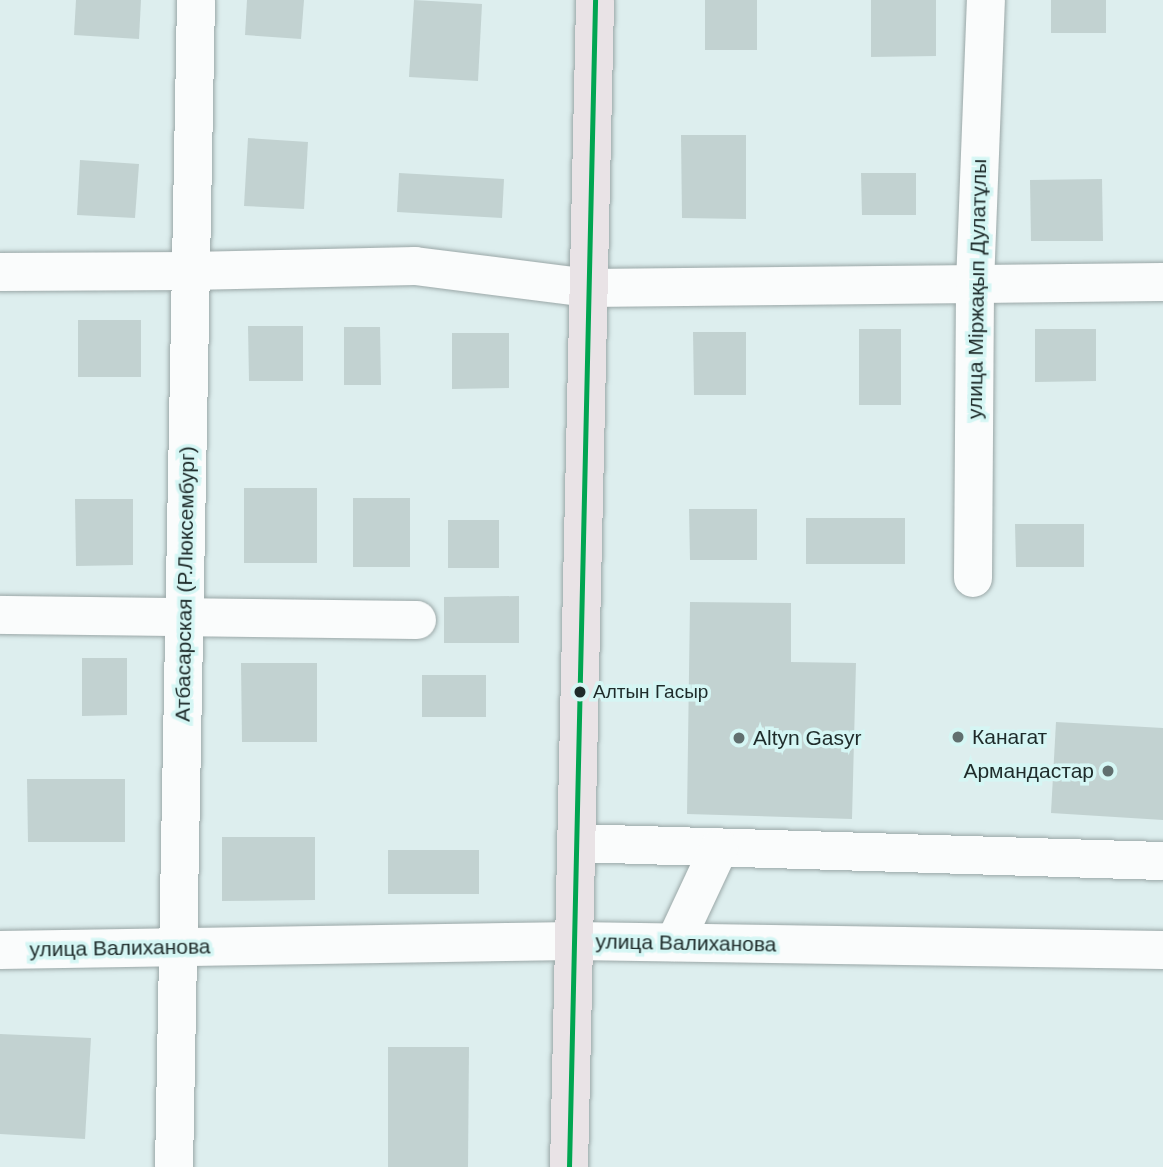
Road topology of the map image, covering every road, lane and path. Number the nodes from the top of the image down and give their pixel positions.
1 (196, 0) edge
2 (595, 0) edge
3 (986, 0) edge
4 (191, 271) junction
5 (0, 272) edge
6 (1163, 282) edge
7 (975, 284) junction
8 (588, 288) junction
9 (973, 578) dead end
10 (0, 615) edge
11 (184, 619) junction
12 (417, 620) dead end
13 (576, 843) junction
14 (719, 848) junction
15 (1163, 861) edge
16 (574, 941) junction
17 (675, 942) junction
18 (178, 946) junction
19 (0, 950) edge
20 (1163, 950) edge
21 (174, 1167) edge
22 (569, 1167) edge

1 - 4 street, Атбасарская (Р.Люксембург)
2 - 8 main road
3 - 7 street, улица Міржақып Дулатұлы
4 - 5 street
4 - 8 street
4 - 11 street, Атбасарская (Р.Люксембург)
6 - 7 street
7 - 8 street
7 - 9 street, улица Міржақып Дулатұлы
8 - 13 main road
10 - 11 street
11 - 12 street
11 - 18 street, Атбасарская (Р.Люксембург)
13 - 14 street
13 - 16 main road
14 - 15 street
14 - 17 street
16 - 17 street, улица Валиханова
16 - 18 street, улица Валиханова
16 - 22 main road
17 - 20 street, улица Валиханова
18 - 19 street, улица Валиханова
18 - 21 street, Атбасарская (Р.Люксембург)

